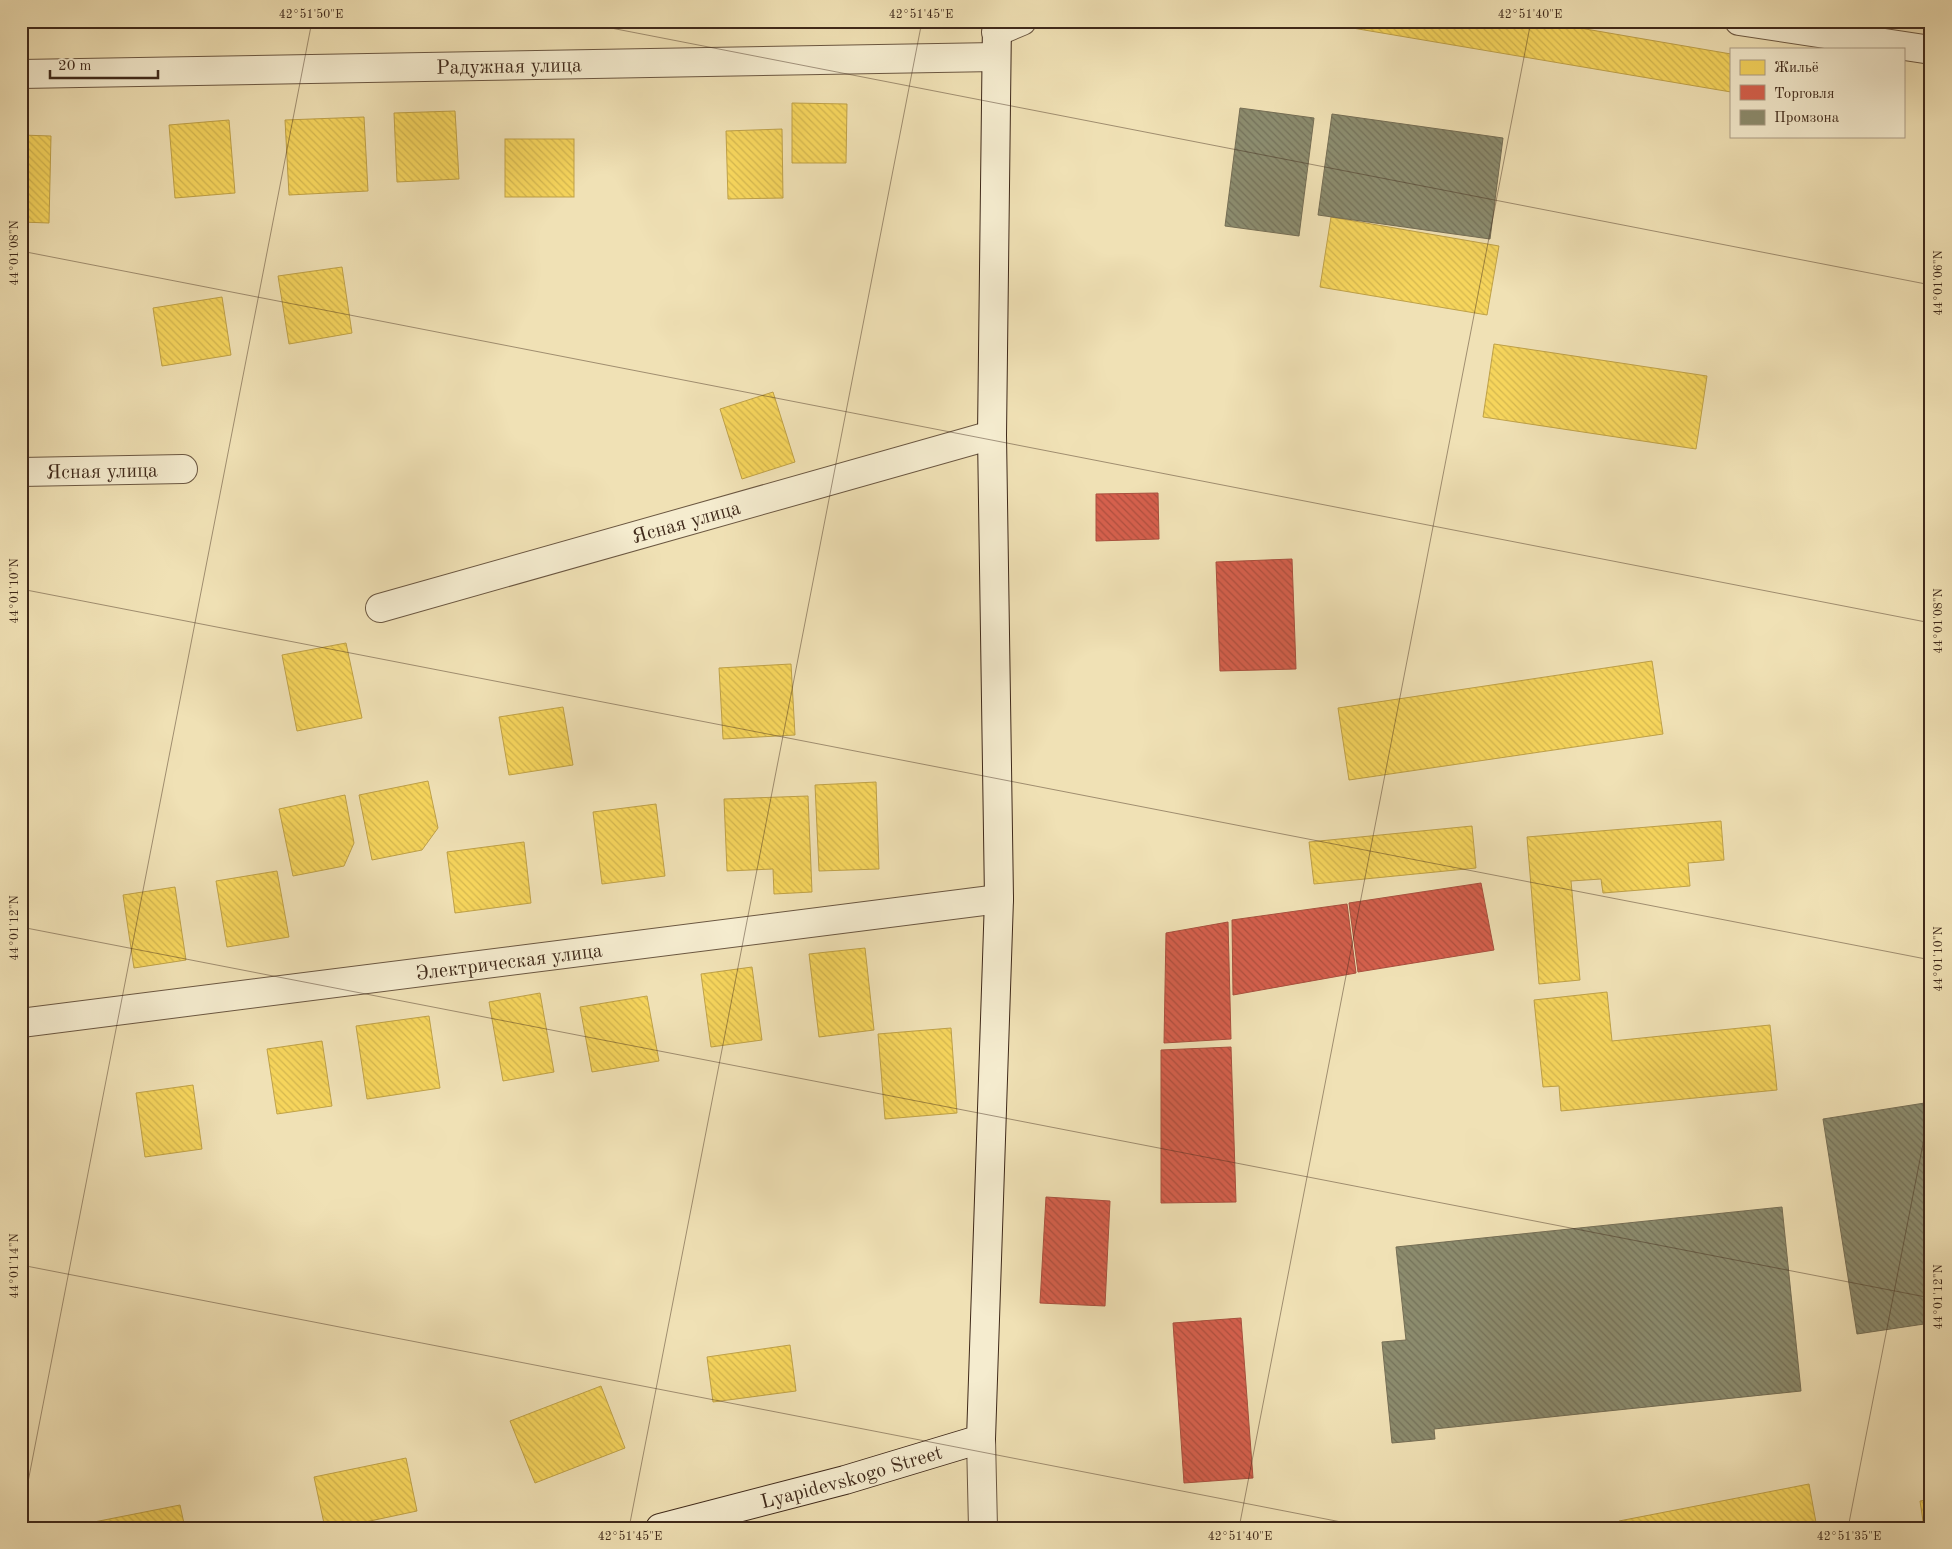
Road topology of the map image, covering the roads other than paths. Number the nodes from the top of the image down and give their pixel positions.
1 (1022, 21) edge
2 (1739, 21) edge
3 (996, 37) edge
4 (1931, 50) edge
5 (21, 74) edge
6 (992, 435) junction
7 (184, 469) dead end
8 (21, 472) edge
9 (380, 608) dead end
10 (999, 899) junction
11 (21, 1023) edge
12 (981, 1439) junction
13 (660, 1528) edge
14 (983, 1528) edge

1 - 3 street, Радужная улица
2 - 4 street
3 - 5 street, Радужная улица
3 - 6 street
6 - 9 street, Ясная улица
6 - 10 street
7 - 8 street, Ясная улица
10 - 11 street, Электрическая улица
10 - 12 street
12 - 13 street, Lyapidevskogo Street
12 - 14 street

